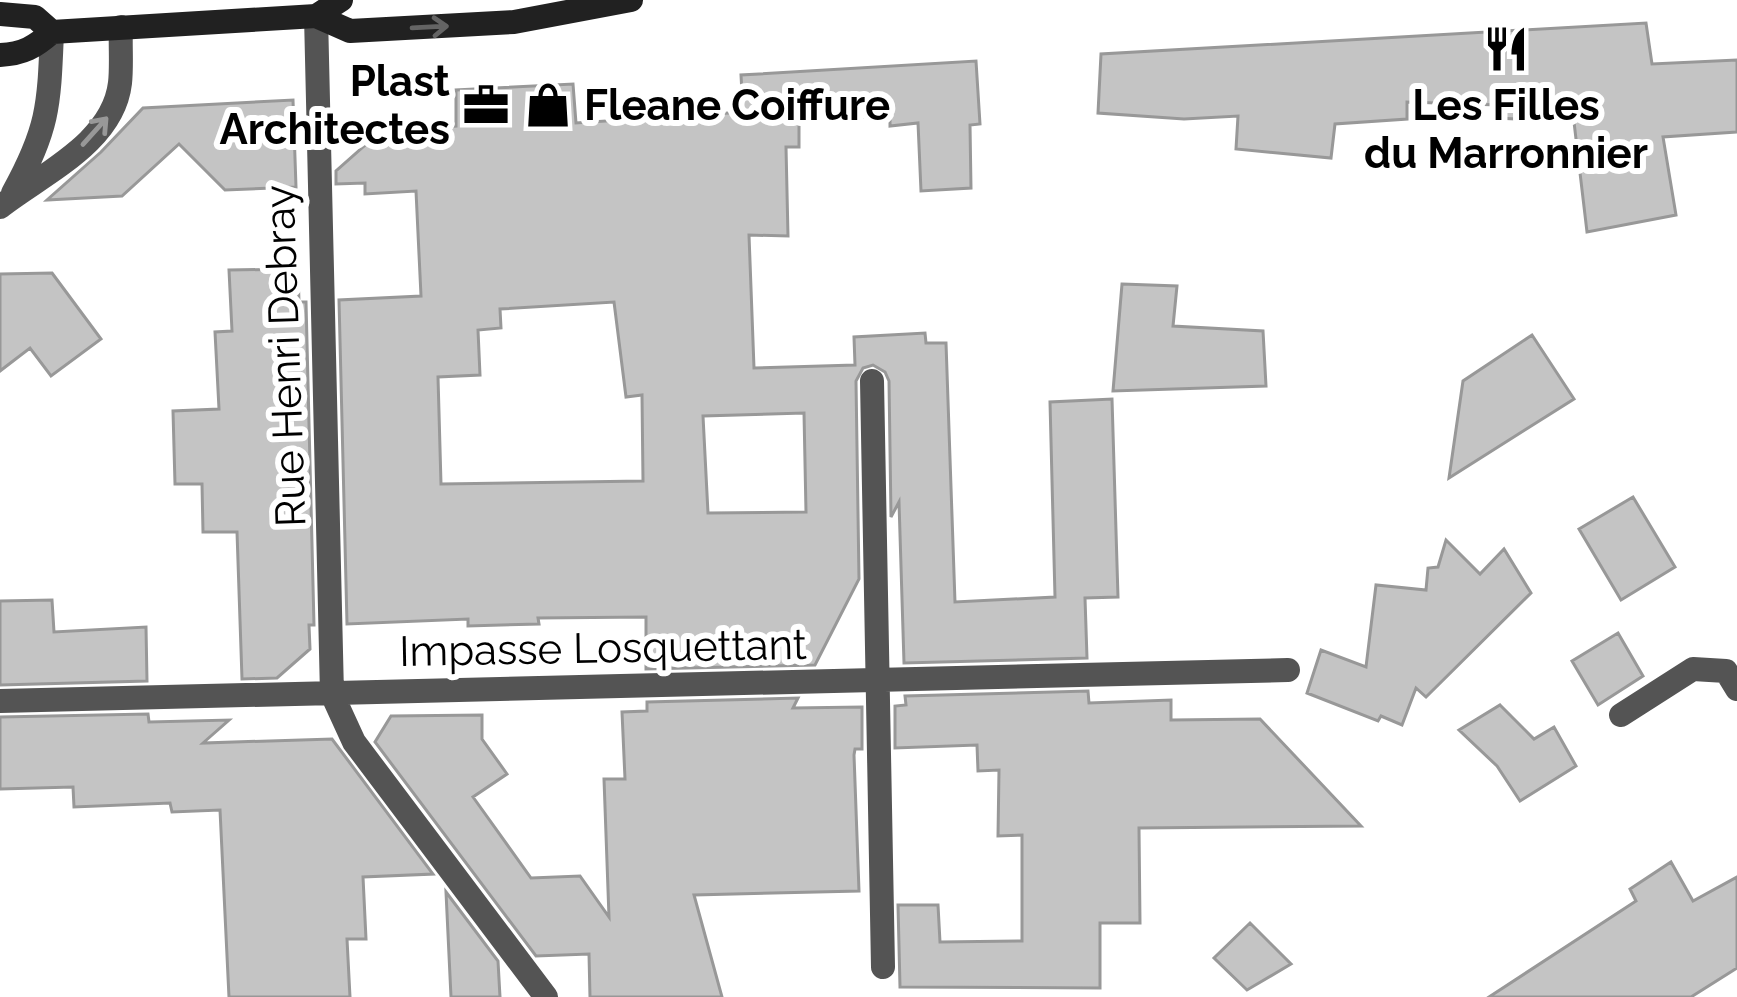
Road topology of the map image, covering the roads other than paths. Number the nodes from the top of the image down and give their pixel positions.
1 (341, 0) edge
2 (631, 0) edge
3 (285, 9) edge
4 (0, 14) edge
5 (316, 16) junction
6 (121, 27) junction
7 (52, 32) junction
8 (0, 55) edge
9 (4, 204) edge
10 (872, 382) dead end
11 (1288, 670) dead end
12 (875, 680) junction
13 (1737, 689) edge
14 (332, 694) junction
15 (0, 701) edge
16 (1621, 715) dead end
17 (883, 967) dead end
18 (546, 997) edge

1 - 5 main road
5 -> 2 main road
3 - 5 main road
3 - 6 main road
4 - 7 main road
5 - 14 street, Rue Henri Debray
6 - 7 main road
9 -> 6 street
7 - 8 main road
7 - 9 street
10 - 12 street
11 - 12 street, Impasse Losquettant
12 - 14 street, Impasse Losquettant
12 - 17 street
13 - 16 street
14 - 15 street, Impasse Losquettant
14 - 18 street

